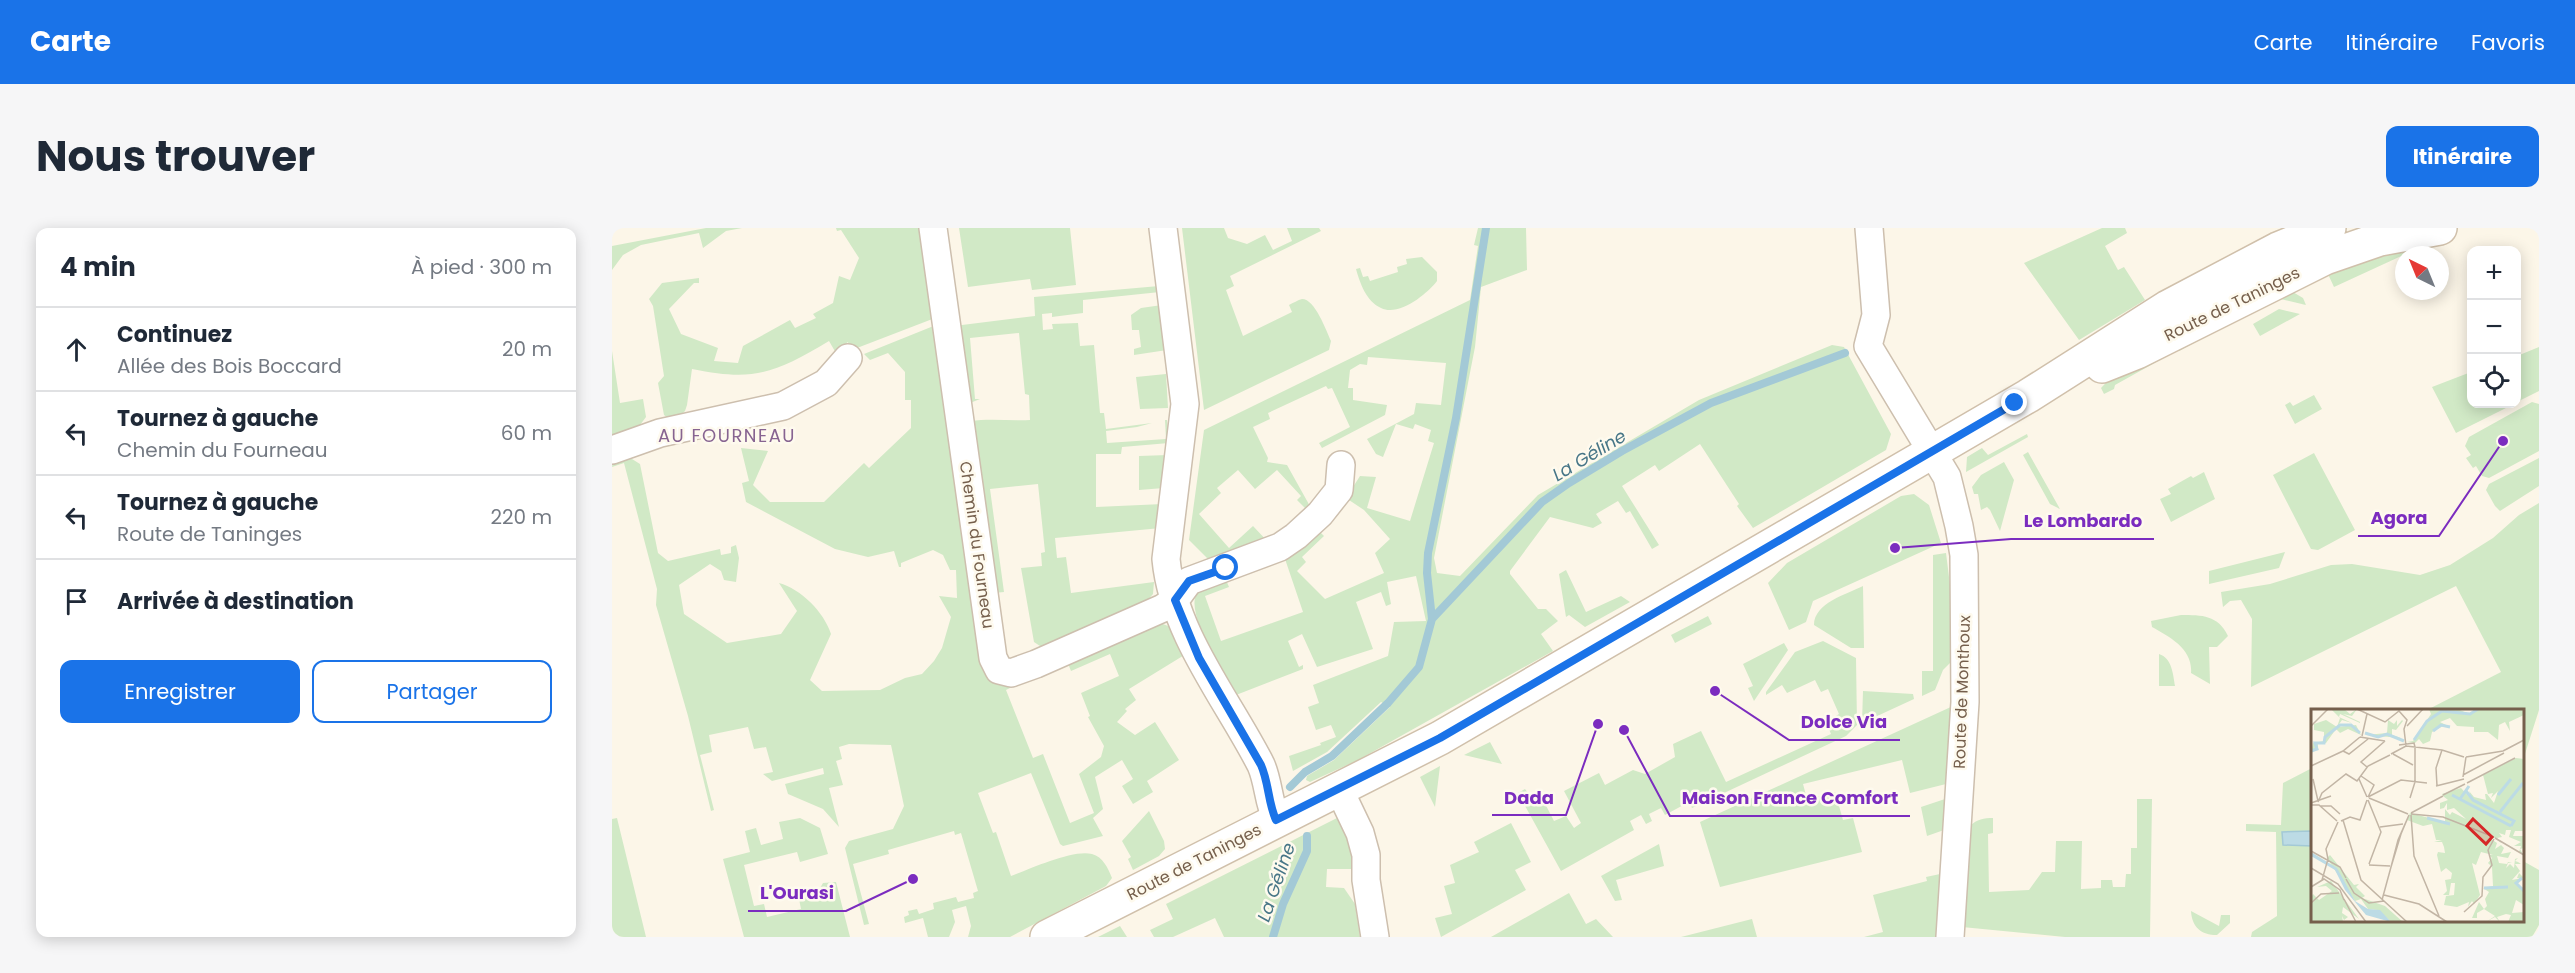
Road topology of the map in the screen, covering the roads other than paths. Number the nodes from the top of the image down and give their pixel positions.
1 (933, 228) edge
2 (1163, 228) edge
3 (1869, 228) edge
4 (2329, 228) edge
5 (2440, 228) edge
6 (848, 358) dead end
7 (2028, 396) junction
8 (612, 450) edge
9 (1932, 452) junction
10 (1341, 465) dead end
11 (1175, 600) junction
12 (1339, 789) junction
13 (1276, 820) junction
14 (1047, 937) edge
15 (1375, 937) edge
16 (1950, 937) edge

1 - 11 street, Chemin du Fourneau
2 - 11 street
3 - 9 street, Route de Monthoux
4 - 7 main road, Route de Taninges
5 - 7 main road, Route de Taninges
6 - 8 street
7 - 9 main road, Route de Taninges
9 - 12 main road, Route de Taninges
9 - 16 street, Route de Monthoux
10 - 11 street
11 - 13 street
12 - 13 main road, Route de Taninges
12 - 15 street
13 - 14 main road, Route de Taninges

